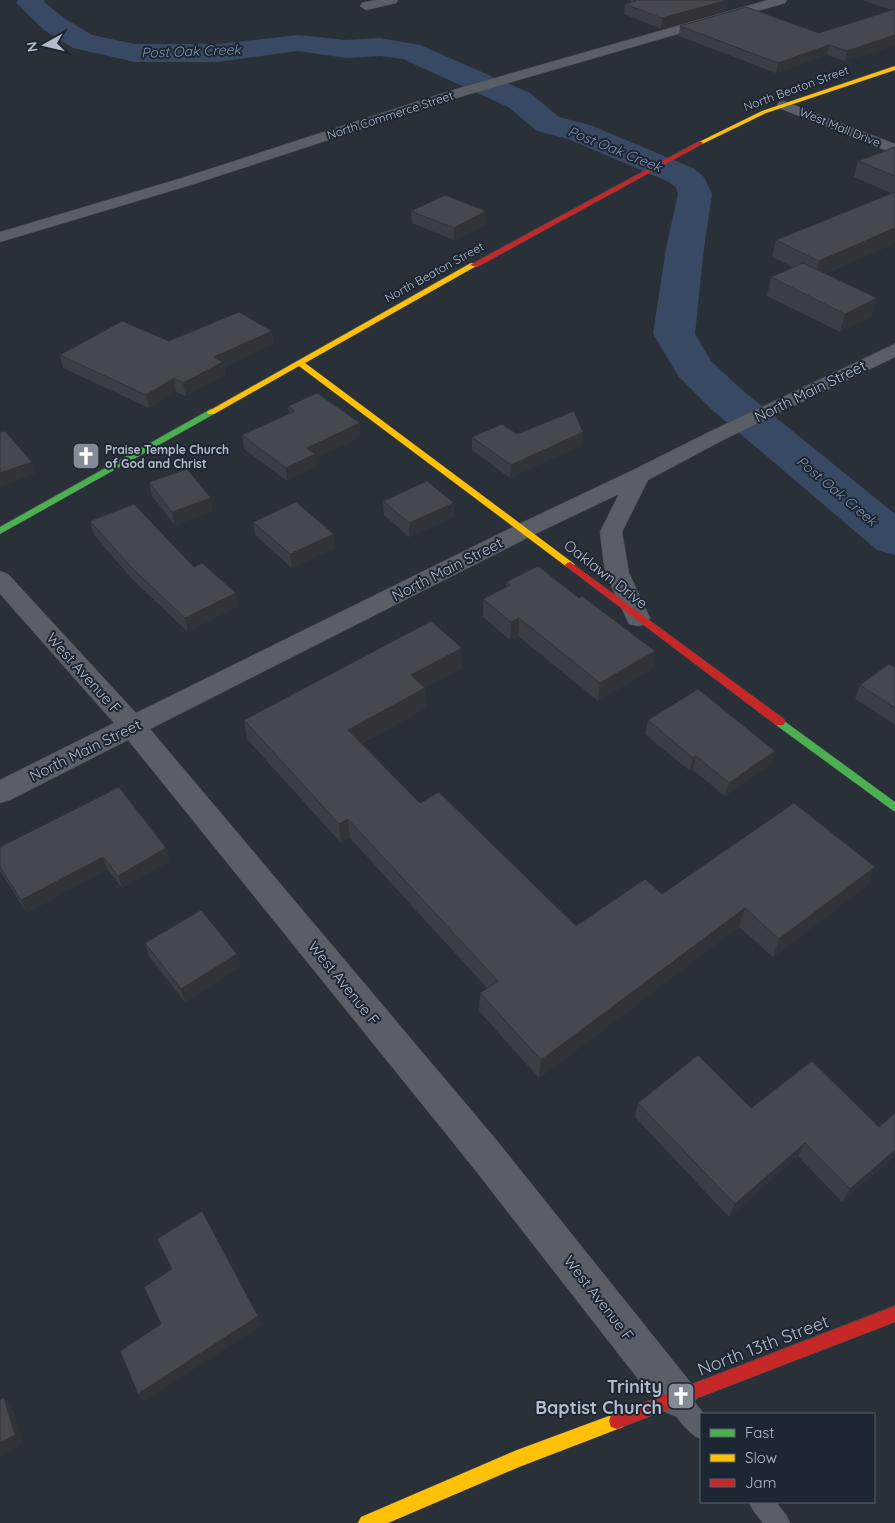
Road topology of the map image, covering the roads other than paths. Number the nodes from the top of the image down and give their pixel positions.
1 (392, 0) edge
2 (781, 0) edge
3 (366, 6) dead end
4 (895, 68) edge
5 (784, 105) junction
6 (895, 149) edge
7 (0, 237) edge
8 (895, 350) edge
9 (299, 362) junction
10 (639, 476) junction
11 (525, 530) junction
12 (0, 531) edge
13 (0, 579) edge
14 (638, 618) junction
15 (133, 727) junction
16 (0, 792) edge
17 (895, 808) edge
18 (895, 1314) edge
19 (677, 1397) junction
20 (700, 1427) edge
21 (761, 1503) edge
22 (367, 1523) edge
23 (778, 1523) edge

1 - 3 street
2 - 7 street, North Commerce Street
4 - 5 main road, North Beaton Street
5 - 6 street, West Mall Drive
5 - 9 main road, North Beaton Street
8 - 10 street, North Main Street
9 - 11 main road, Oaklawn Drive
9 - 12 main road, North Beaton Street
10 - 11 street, North Main Street
10 - 14 street
11 - 14 main road, Oaklawn Drive
11 - 15 street, North Main Street
13 - 15 street, West Avenue F
14 - 17 main road, Oaklawn Drive
15 - 16 street, North Main Street
15 - 19 street, West Avenue F
18 - 19 main road, North 13th Street
19 - 20 lane
19 - 22 main road, North 13th Street
21 - 23 lane

